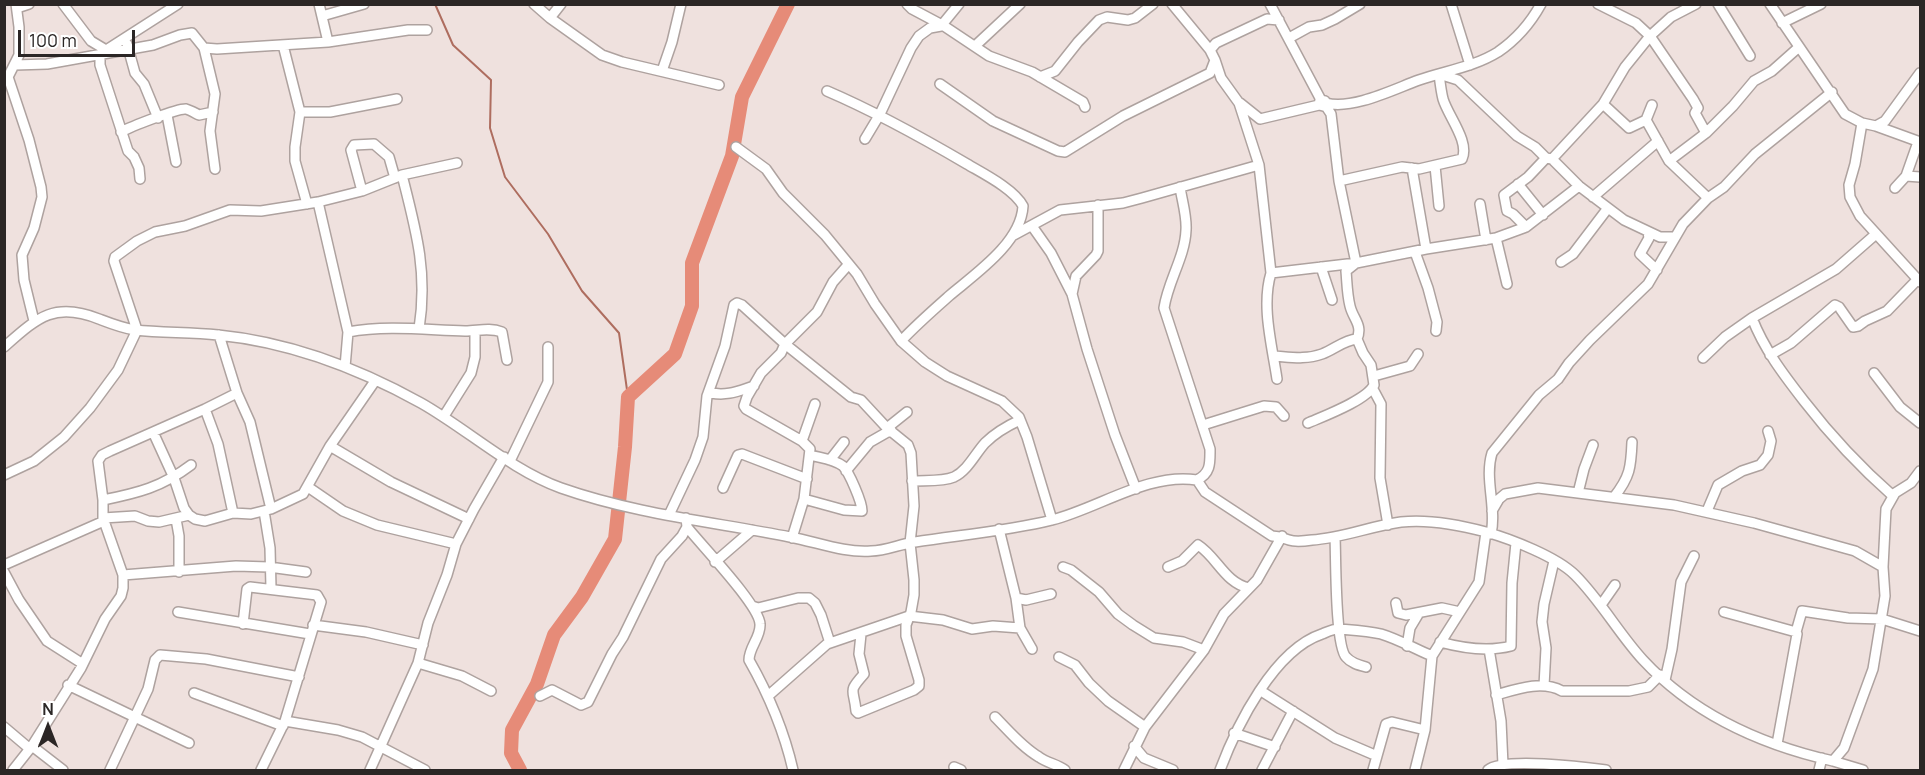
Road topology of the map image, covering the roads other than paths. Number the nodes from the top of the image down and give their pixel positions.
1 (29, 4) edge
2 (63, 4) edge
3 (178, 4) edge
4 (319, 4) edge
5 (364, 4) edge
6 (534, 4) edge
7 (561, 4) edge
8 (681, 4) edge
9 (907, 4) edge
10 (959, 4) edge
11 (1020, 4) edge
12 (1153, 4) edge
13 (1172, 4) edge
14 (1270, 4) edge
15 (1451, 4) edge
16 (1541, 4) edge
17 (1598, 4) edge
18 (1696, 4) edge
19 (1718, 4) edge
20 (1770, 4) edge
21 (1821, 4) edge
22 (17, 6) edge
23 (1353, 6) edge
24 (322, 16) junction
25 (550, 18) junction
26 (1279, 20) junction
27 (1782, 23) junction
28 (941, 26) junction
29 (427, 30) dead end
30 (1650, 36) junction
31 (126, 37) junction
32 (1289, 38) junction
33 (328, 42) junction
34 (283, 45) junction
35 (975, 46) junction
36 (1799, 47) junction
37 (204, 48) junction
38 (128, 49) junction
39 (1210, 50) junction
40 (103, 52) junction
41 (1750, 57) dead end
42 (1215, 60) junction
43 (15, 65) junction
44 (1470, 65) junction
45 (662, 71) junction
46 (1920, 73) edge
47 (1439, 74) junction
48 (6, 76) edge
49 (1040, 76) junction
50 (940, 84) dead end
51 (719, 85) dead end
52 (827, 91) dead end
53 (1832, 92) junction
54 (398, 99) dead end
55 (1239, 103) junction
56 (1323, 103) junction
57 (1603, 104) junction
58 (1652, 105) dead end
59 (1085, 107) dead end
60 (213, 112) junction
61 (300, 112) junction
62 (880, 114) junction
63 (163, 116) junction
64 (1646, 120) junction
65 (1862, 123) junction
66 (1876, 126) junction
67 (121, 132) junction
68 (1707, 133) junction
69 (865, 139) dead end
70 (1658, 141) junction
71 (1919, 142) edge
72 (736, 147) dead end
73 (1549, 158) junction
74 (1669, 161) junction
75 (176, 162) dead end
76 (457, 163) dead end
77 (1259, 165) junction
78 (1435, 166) junction
79 (1412, 168) junction
80 (215, 170) dead end
81 (398, 176) junction
82 (1906, 176) junction
83 (1920, 177) edge
84 (140, 179) dead end
85 (1339, 181) junction
86 (1518, 184) junction
87 (1579, 186) junction
88 (1180, 187) junction
89 (1895, 188) dead end
90 (362, 191) junction
91 (1593, 197) junction
92 (1708, 198) junction
93 (318, 202) junction
94 (307, 204) junction
95 (1480, 204) dead end
96 (1098, 205) junction
97 (1439, 206) dead end
98 (1608, 208) junction
99 (1543, 215) junction
100 (1032, 226) junction
101 (1526, 227) junction
102 (1648, 232) junction
103 (1876, 234) junction
104 (1012, 236) junction
105 (1674, 237) junction
106 (1491, 239) junction
107 (1426, 249) junction
108 (1416, 252) junction
109 (1561, 262) dead end
110 (1356, 263) junction
111 (848, 266) junction
112 (1321, 267) junction
113 (1657, 270) junction
114 (1271, 273) junction
115 (1918, 277) edge
116 (1507, 284) dead end
117 (1072, 294) junction
118 (1332, 300) dead end
119 (1752, 318) junction
120 (33, 321) junction
121 (419, 329) junction
122 (137, 330) junction
123 (475, 331) junction
124 (1436, 331) dead end
125 (348, 332) junction
126 (219, 335) junction
127 (1357, 339) junction
128 (901, 341) junction
129 (785, 344) junction
130 (4, 347) edge
131 (548, 347) dead end
132 (1419, 354) dead end
133 (1770, 355) junction
134 (1274, 356) junction
135 (1703, 358) dead end
136 (507, 360) dead end
137 (345, 367) junction
138 (1874, 373) dead end
139 (1374, 376) junction
140 (1277, 379) dead end
141 (375, 381) junction
142 (754, 386) junction
143 (1373, 389) junction
144 (237, 393) junction
145 (707, 396) junction
146 (815, 404) dead end
147 (205, 409) junction
148 (908, 412) dead end
149 (444, 416) junction
150 (1284, 416) dead end
151 (1020, 420) junction
152 (1308, 423) dead end
153 (1920, 423) edge
154 (1203, 424) junction
155 (889, 429) junction
156 (1768, 431) dead end
157 (153, 432) junction
158 (802, 441) junction
159 (844, 442) dead end
160 (1632, 442) dead end
161 (1593, 445) dead end
162 (330, 446) junction
163 (810, 455) junction
164 (507, 459) junction
165 (831, 460) junction
166 (191, 465) dead end
167 (846, 471) junction
168 (1920, 471) edge
169 (4, 475) edge
170 (174, 478) junction
171 (807, 479) junction
172 (1197, 480) junction
173 (912, 481) junction
174 (308, 487) junction
175 (723, 488) dead end
176 (1136, 489) junction
177 (1578, 493) junction
178 (1893, 496) junction
179 (1614, 497) junction
180 (804, 499) junction
181 (103, 500) junction
182 (267, 510) junction
183 (1707, 511) junction
184 (233, 513) junction
185 (1491, 514) junction
186 (189, 515) junction
187 (669, 515) junction
188 (176, 519) junction
189 (469, 519) junction
190 (103, 520) junction
191 (1052, 520) junction
192 (686, 523) junction
193 (1388, 525) junction
194 (999, 529) junction
195 (752, 530) junction
196 (1488, 533) junction
197 (1282, 536) junction
198 (1335, 537) junction
199 (792, 538) junction
200 (910, 543) junction
201 (1516, 543) junction
202 (456, 544) junction
203 (1694, 556) dead end
204 (1554, 561) junction
205 (716, 562) junction
206 (4, 566) edge
207 (269, 567) junction
208 (1063, 567) dead end
209 (1168, 567) dead end
210 (1883, 567) junction
211 (4, 572) edge
212 (179, 572) junction
213 (306, 572) dead end
214 (123, 575) junction
215 (1615, 585) dead end
216 (271, 588) junction
217 (1249, 588) junction
218 (1051, 594) dead end
219 (1016, 598) junction
220 (1396, 603) dead end
221 (1600, 605) junction
222 (752, 606) junction
223 (178, 612) dead end
224 (1460, 612) junction
225 (1724, 612) dead end
226 (1419, 613) junction
227 (909, 616) junction
228 (1882, 619) junction
229 (243, 624) junction
230 (1020, 628) junction
231 (1339, 628) junction
232 (312, 630) junction
233 (1920, 631) edge
234 (1796, 632) junction
235 (861, 634) junction
236 (1440, 642) junction
237 (830, 643) junction
238 (423, 645) junction
239 (1407, 646) junction
240 (1032, 649) dead end
241 (1204, 650) junction
242 (1489, 650) junction
243 (1432, 656) junction
244 (1059, 657) dead end
245 (418, 663) junction
246 (83, 664) junction
247 (1366, 667) dead end
248 (299, 677) junction
249 (1662, 677) junction
250 (68, 685) junction
251 (1544, 686) junction
252 (491, 691) dead end
253 (1261, 691) junction
254 (194, 693) dead end
255 (1496, 694) junction
256 (540, 696) dead end
257 (768, 696) junction
258 (1293, 711) junction
259 (135, 716) junction
260 (995, 717) dead end
261 (284, 723) junction
262 (4, 727) edge
263 (1145, 727) junction
264 (1425, 730) junction
265 (1234, 733) junction
266 (189, 744) dead end
267 (1777, 744) junction
268 (31, 747) junction
269 (1134, 747) junction
270 (1275, 747) junction
271 (381, 748) junction
272 (1844, 748) junction
273 (1377, 756) junction
274 (1822, 758) junction
275 (1833, 761) junction
276 (1848, 764) junction
277 (1503, 765) junction
278 (13, 771) edge
279 (63, 771) edge
280 (110, 771) edge
281 (261, 771) edge
282 (370, 771) edge
283 (425, 771) edge
284 (793, 771) edge
285 (1065, 771) edge
286 (1124, 771) edge
287 (1173, 771) edge
288 (1220, 771) edge
289 (1262, 771) edge
290 (1373, 771) edge
291 (1415, 771) edge
292 (1488, 771) edge
293 (1606, 771) edge
294 (1819, 771) edge
295 (1863, 771) edge

1 - 22 street
2 - 40 street
3 - 31 street
4 - 24 street
5 - 24 street
6 - 25 street
7 - 25 street
8 - 45 street
9 - 28 street
10 - 28 street
11 - 35 street
12 - 49 street
13 - 39 street
14 - 26 street
15 - 44 street
16 - 44 street
17 - 30 street
18 - 30 street
19 - 41 street
20 - 27 street
21 - 27 street
22 - 43 street
23 - 32 street
24 - 33 street
25 - 45 street
26 - 32 street
26 - 39 street
27 - 36 street
28 - 35 street
28 - 62 street
29 - 33 street
30 - 57 street
30 - 68 street
31 - 38 street
31 - 40 street
32 - 56 street
33 - 34 street
34 - 37 street
34 - 61 street
35 - 49 street
36 - 53 street
36 - 68 street
37 - 38 street
37 - 60 street
38 - 40 street
38 - 63 street
39 - 42 street
40 - 43 street
40 - 67 street
42 - 50 street
42 - 55 street
43 - 48 street
44 - 47 street
45 - 51 street
46 - 66 street
47 - 56 street
47 - 73 street
47 - 78 street
48 - 120 street
49 - 59 street
52 - 62 street
53 - 65 street
53 - 92 street
54 - 61 street
55 - 56 street
55 - 77 street
56 - 85 street
57 - 64 street
57 - 73 street
58 - 64 street
60 - 63 street
60 - 80 street
61 - 94 street
62 - 69 street
62 - 104 street
63 - 67 street
63 - 75 street
64 - 70 street
65 - 66 street
65 - 103 street
66 - 71 street
67 - 84 street
68 - 74 street
70 - 74 street
70 - 91 street
71 - 82 street
72 - 111 street
73 - 86 street
73 - 87 street
74 - 92 street
76 - 81 street
77 - 88 street
77 - 114 street
78 - 79 street
78 - 97 street
79 - 85 street
79 - 107 street
81 - 90 street
81 - 90 street
81 - 121 street
82 - 83 street
82 - 89 street
85 - 110 street
86 - 99 street
86 - 101 street
87 - 91 street
87 - 99 street
88 - 96 street
88 - 154 street
90 - 93 street
91 - 98 street
92 - 105 street
93 - 94 street
93 - 125 street
94 - 122 street
95 - 106 street
96 - 100 street
96 - 117 street
98 - 102 street
98 - 109 street
99 - 101 street
100 - 104 street
100 - 117 street
101 - 106 street
102 - 105 street
102 - 113 street
103 - 115 street
103 - 119 street
104 - 128 street
105 - 113 street
106 - 107 street
106 - 116 street
107 - 108 street
108 - 110 street
108 - 124 street
110 - 112 street
110 - 127 street
111 - 128 street
111 - 129 street
112 - 114 street
112 - 118 street
113 - 185 street
114 - 134 street
115 - 133 street
117 - 176 street
119 - 133 street
119 - 135 street
120 - 122 street
120 - 130 street
121 - 123 street
121 - 125 street
122 - 126 street
122 - 169 street
123 - 136 street
123 - 149 street
125 - 137 street
126 - 137 street
126 - 144 street
127 - 134 street
127 - 139 street
128 - 151 street
129 - 142 street
129 - 145 street
129 - 155 street
131 - 164 street
132 - 139 street
133 - 178 street
134 - 140 street
137 - 141 street
138 - 153 street
139 - 143 street
141 - 149 street
141 - 162 street
142 - 145 street
142 - 158 street
143 - 152 street
143 - 193 street
144 - 147 street
144 - 182 street
145 - 187 street
146 - 158 street
147 - 157 street
147 - 184 street
148 - 155 street
149 - 164 street
150 - 154 street
151 - 173 street
151 - 191 street
154 - 172 street
155 - 167 street
155 - 173 street
156 - 183 street
157 - 170 street
157 - 181 street
158 - 163 street
159 - 165 street
160 - 179 street
161 - 177 street
162 - 174 street
162 - 189 street
163 - 165 street
163 - 171 street
164 - 187 street
164 - 189 street
165 - 167 street
166 - 170 street
167 - 180 street
168 - 178 street
170 - 181 street
170 - 186 street
171 - 175 street
171 - 180 street
172 - 176 street
172 - 197 street
173 - 200 street
174 - 182 street
174 - 202 street
176 - 191 street
177 - 179 street
177 - 185 street
178 - 210 street
179 - 183 street
180 - 199 street
181 - 190 street
182 - 184 street
182 - 207 street
183 - 210 street
184 - 186 street
185 - 196 street
186 - 188 street
187 - 192 street
188 - 190 street
188 - 212 street
189 - 202 street
190 - 206 street
190 - 214 street
191 - 194 street
192 - 195 street
192 - 205 street
192 - 256 street
193 - 196 street
193 - 198 street
194 - 200 street
194 - 219 street
195 - 199 street
195 - 205 street
196 - 201 street
196 - 224 street
197 - 198 street
197 - 217 street
198 - 231 street
199 - 200 street
200 - 227 street
201 - 204 street
201 - 242 street
202 - 238 street
203 - 249 street
204 - 221 street
204 - 251 street
205 - 222 street
207 - 212 street
207 - 213 street
207 - 216 street
208 - 241 street
209 - 217 street
210 - 228 street
211 - 246 street
212 - 214 street
214 - 246 street
215 - 221 street
216 - 229 street
216 - 232 street
217 - 241 street
218 - 219 street
219 - 230 street
220 - 226 street
221 - 249 street
222 - 237 street
222 - 257 street
223 - 229 street
224 - 226 street
224 - 236 street
225 - 234 street
226 - 239 street
227 - 230 street
227 - 235 street
227 - 235 street
228 - 233 street
228 - 234 street
228 - 272 street
229 - 232 street
230 - 240 street
231 - 239 street
231 - 247 street
231 - 253 street
232 - 238 street
232 - 248 street
234 - 267 street
235 - 237 street
236 - 242 street
236 - 243 street
237 - 257 street
238 - 245 street
239 - 243 street
241 - 263 street
242 - 255 street
243 - 264 street
244 - 263 street
245 - 252 street
245 - 271 street
246 - 250 street
248 - 259 street
248 - 261 street
249 - 251 street
249 - 267 street
250 - 259 street
250 - 268 street
251 - 255 street
253 - 258 street
253 - 265 street
254 - 261 street
255 - 277 street
257 - 284 street
258 - 270 street
258 - 273 street
259 - 266 street
259 - 280 street
260 - 285 street
261 - 271 street
261 - 281 street
262 - 268 street
263 - 269 street
264 - 273 street
264 - 291 street
265 - 270 street
265 - 288 street
267 - 274 street
268 - 278 street
268 - 279 street
269 - 286 street
269 - 287 street
270 - 289 street
271 - 282 street
271 - 283 street
272 - 275 street
272 - 276 street
273 - 290 street
274 - 275 street
274 - 294 street
275 - 276 street
276 - 295 street
277 - 292 street
277 - 293 street

